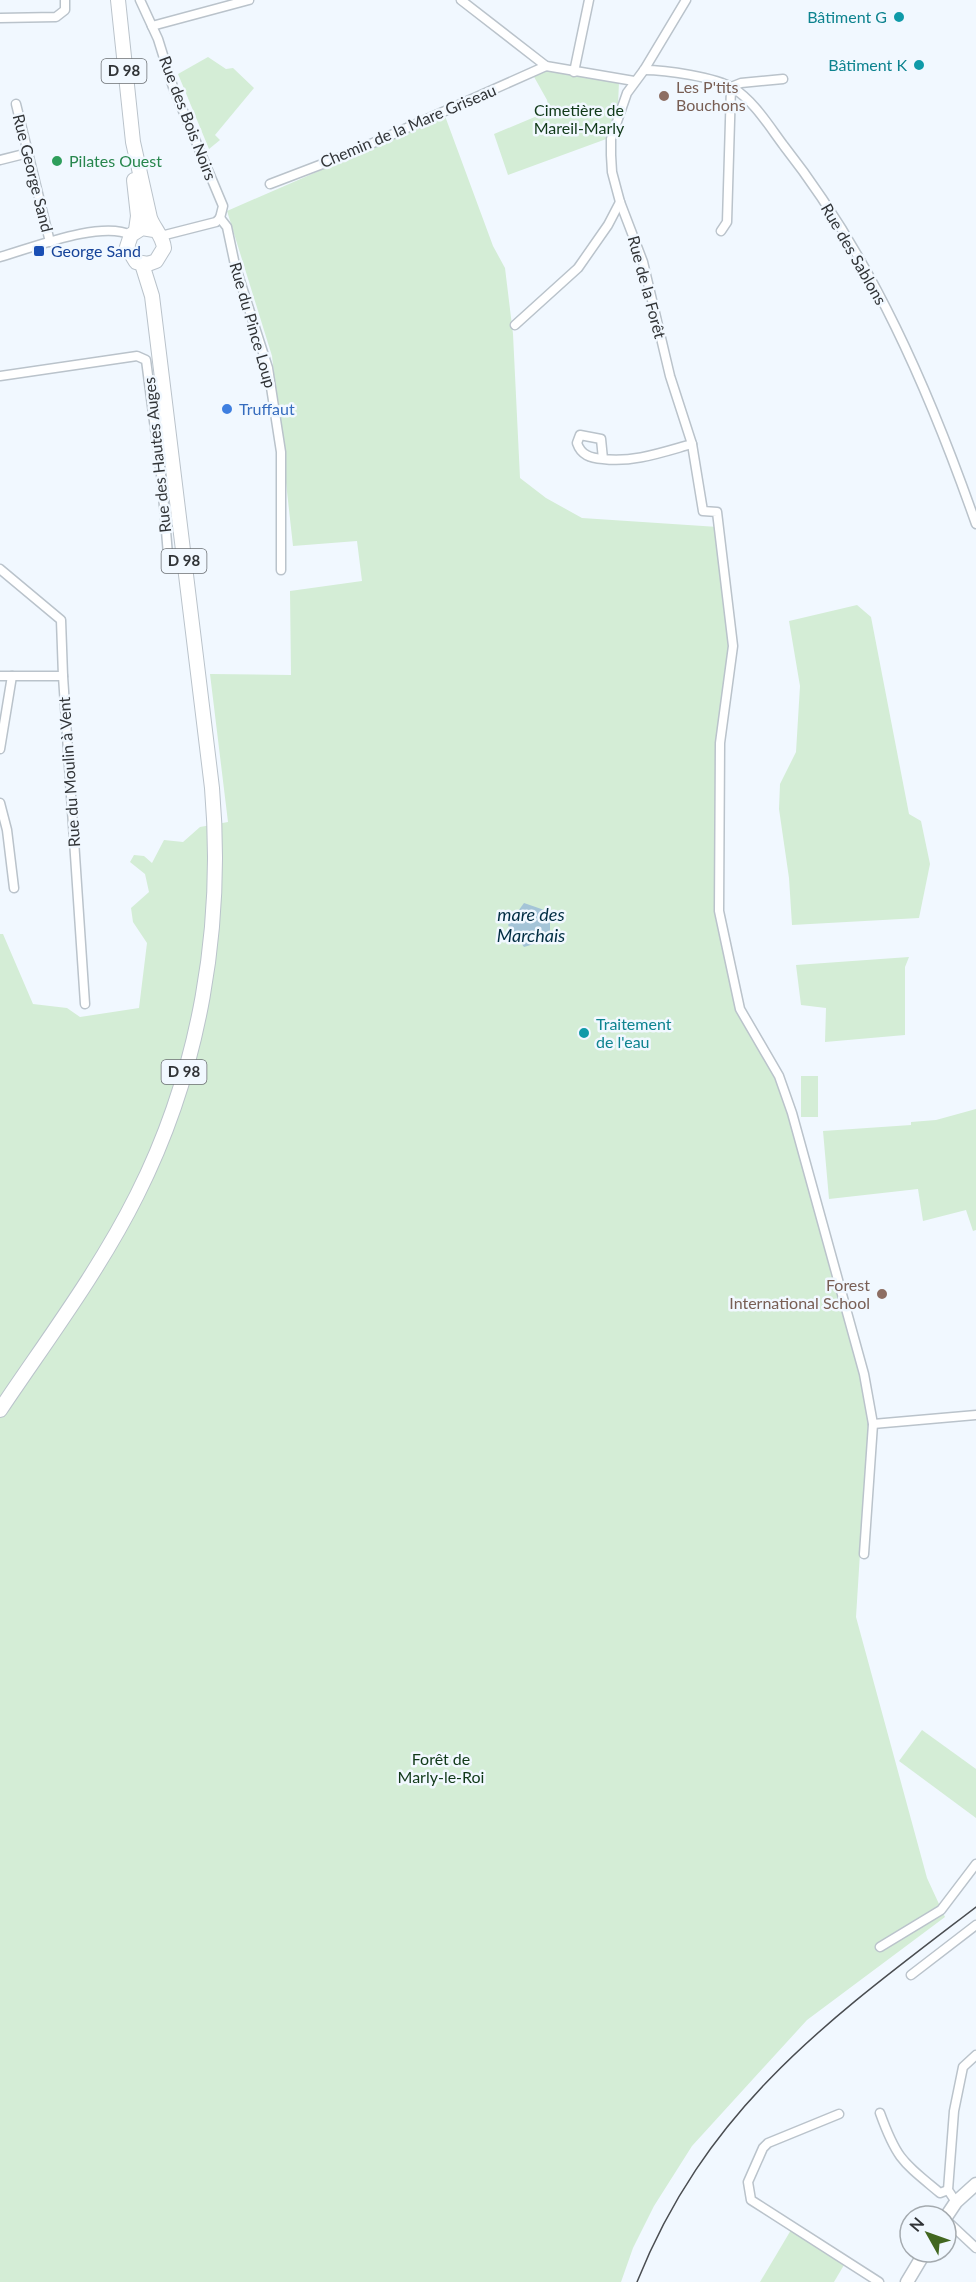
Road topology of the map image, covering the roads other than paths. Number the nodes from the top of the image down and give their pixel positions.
1 (65, 0) edge
2 (118, 0) edge
3 (140, 0) edge
4 (249, 0) edge
5 (461, 0) edge
6 (589, 0) edge
7 (686, 0) edge
8 (0, 18) edge
9 (150, 22) junction
10 (546, 66) junction
11 (645, 70) junction
12 (574, 72) junction
13 (783, 79) dead end
14 (634, 81) junction
15 (731, 87) junction
16 (16, 104) dead end
17 (133, 142) junction
18 (28, 153) junction
19 (0, 160) edge
20 (270, 184) dead end
21 (620, 202) junction
22 (220, 218) junction
23 (721, 231) dead end
24 (133, 233) junction
25 (157, 233) junction
26 (50, 242) junction
27 (0, 257) edge
28 (149, 263) junction
29 (515, 326) dead end
30 (0, 376) edge
31 (692, 444) junction
32 (603, 459) dead end
33 (976, 525) edge
34 (168, 555) dead end
35 (0, 569) edge
36 (281, 570) dead end
37 (0, 676) edge
38 (12, 676) junction
39 (63, 676) junction
40 (0, 749) edge
41 (0, 803) edge
42 (14, 888) dead end
43 (85, 1004) dead end
44 (0, 1410) edge
45 (976, 1415) edge
46 (873, 1424) junction
47 (864, 1554) dead end
48 (976, 1864) edge
49 (976, 1925) edge
50 (880, 1947) dead end
51 (911, 1975) dead end
52 (976, 2055) edge
53 (880, 2113) dead end
54 (839, 2114) dead end
55 (976, 2184) edge
56 (948, 2190) junction
57 (956, 2202) joint
58 (958, 2230) edge
59 (976, 2248) edge
60 (918, 2264) edge
61 (879, 2282) edge
62 (907, 2282) edge

1 - 8 street
2 - 17 main road, D 98
3 - 9 street, Rue des Bois Noirs
4 - 9 street
5 - 10 street
6 - 12 street
7 - 11 street, Rue de la Forêt
9 - 22 street, Rue des Bois Noirs
10 - 12 street
10 - 20 street, Chemin de la Mare Griseau
11 - 14 street, Rue de la Forêt
11 - 15 street
12 - 14 street
13 - 15 street
14 - 21 street, Rue de la Forêt
15 - 23 street
15 - 33 street, Rue des Sablons
16 - 18 street, Rue George Sand
17 - 24 main road, D 98
17 - 25 main road, D 98
18 - 19 street
18 - 26 street, Rue George Sand
21 - 29 street
21 - 31 street, Rue de la Forêt
22 - 25 street
22 - 36 street, Rue du Pince Loup
24 - 25 main road
24 - 26 street
24 - 28 main road
25 - 28 main road
26 - 27 street
28 - 44 main road, D 98
30 - 34 street, Rue des Hautes Auges
31 - 32 street
31 - 46 street, Rue de la Forêt
35 - 39 street, Rue du Moulin à Vent
37 - 38 street
38 - 39 street
38 - 40 street
39 - 43 street, Rue du Moulin à Vent
41 - 42 street
45 - 46 street
46 - 47 street
48 - 50 street
49 - 51 street
52 - 56 street
53 - 56 street
54 - 61 street
55 - 57 street
56 - 57 street
58 - 59 street
60 - 62 street

